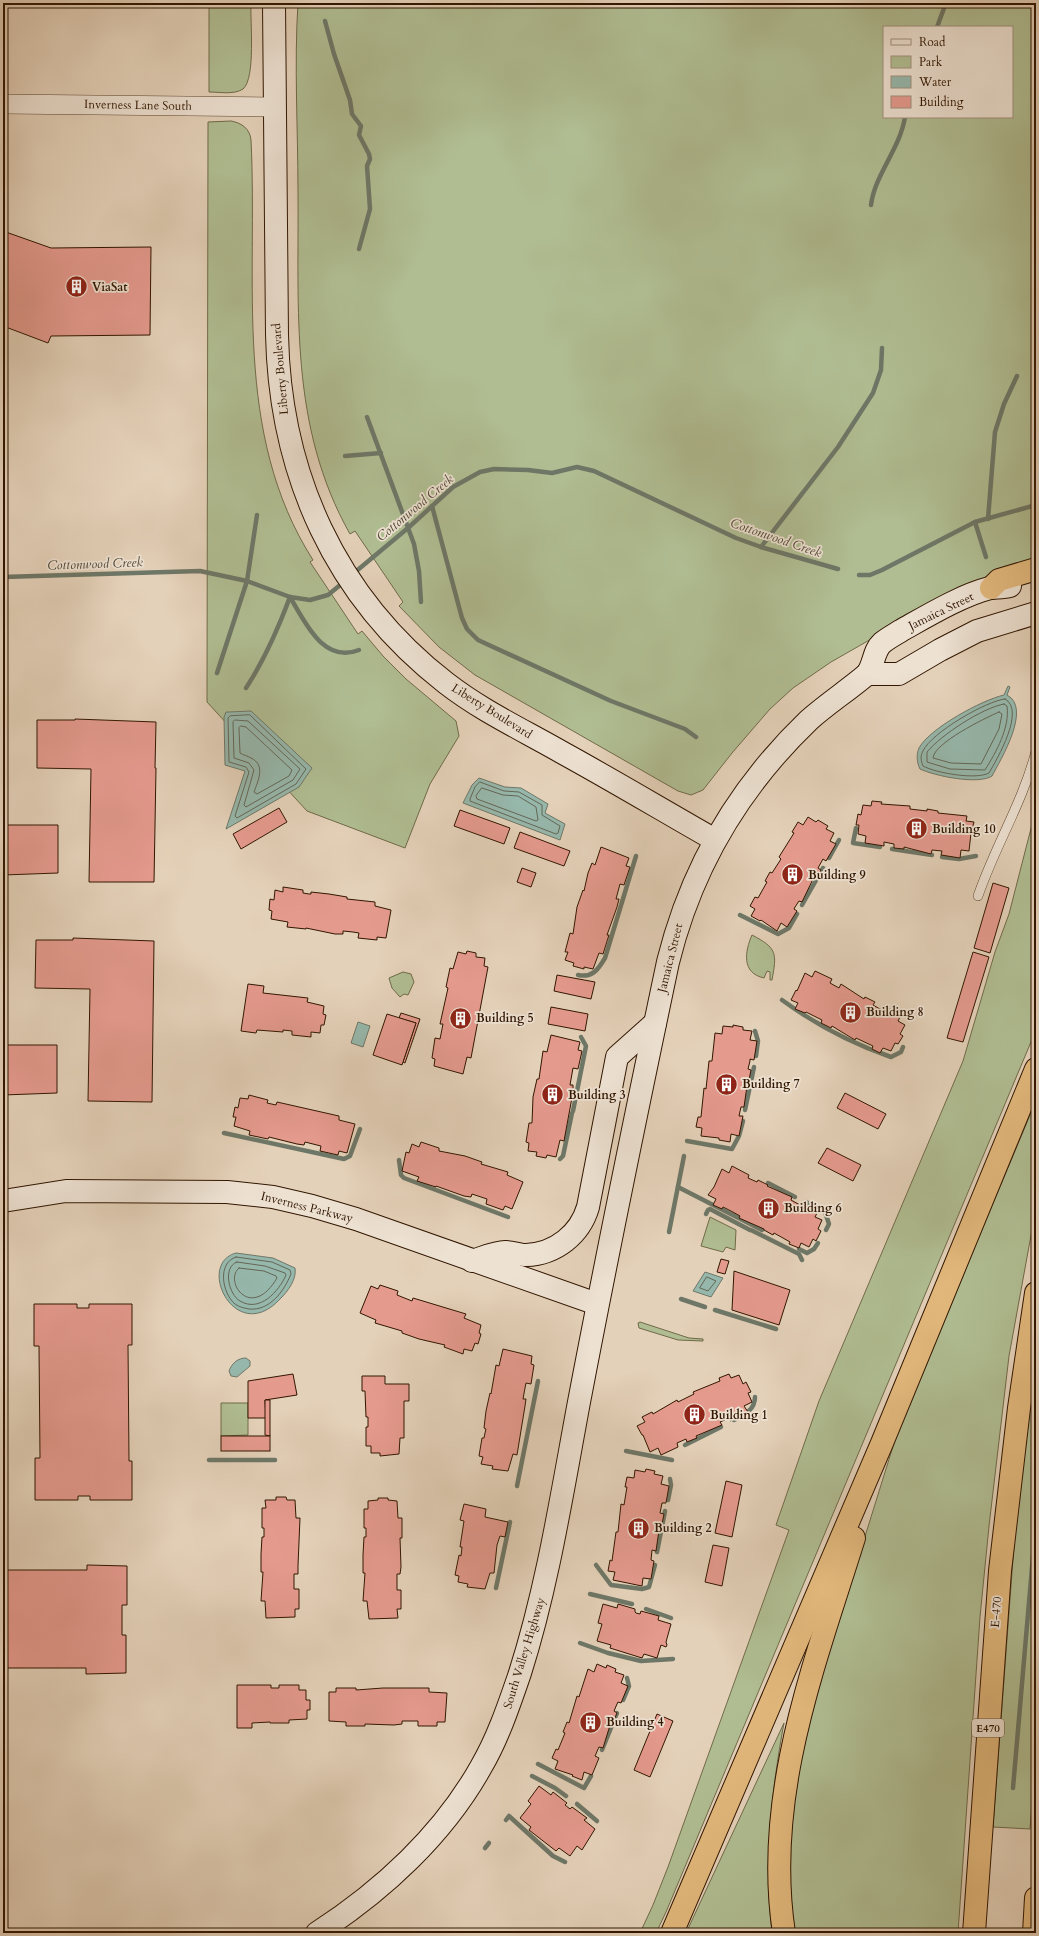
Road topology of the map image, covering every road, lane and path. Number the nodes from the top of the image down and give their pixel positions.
1 (274, 3) edge
2 (3, 104) edge
3 (274, 107) junction
4 (1036, 569) edge
5 (1036, 578) edge
6 (990, 588) junction
7 (1036, 613) edge
8 (867, 674) junction
9 (1036, 751) edge
10 (715, 840) junction
11 (978, 896) dead end
12 (655, 1023) junction
13 (1036, 1069) edge
14 (3, 1201) edge
15 (472, 1261) junction
16 (1036, 1293) edge
17 (597, 1304) junction
18 (882, 1443) junction
19 (1036, 1898) edge
20 (317, 1933) edge
21 (672, 1933) edge
22 (784, 1933) edge
23 (974, 1933) edge
24 (1034, 1933) edge

1 - 3 main road, Liberty Boulevard
2 - 3 street, Inverness Lane South
3 - 10 main road, Liberty Boulevard
4 - 6 highway
5 - 6 main road, Jamaica Street
6 - 8 main road, Jamaica Street
7 - 8 main road
8 - 10 main road, Jamaica Street
9 - 11 lane
10 - 12 main road, Jamaica Street
12 - 15 main road
12 - 17 main road, Jamaica Street
13 - 18 highway
14 - 15 main road, Inverness Parkway
15 - 17 main road, Inverness Parkway
16 - 23 highway, E-470 / E470
17 - 20 main road, South Valley Highway
18 - 21 highway
18 - 22 highway
19 - 24 highway

